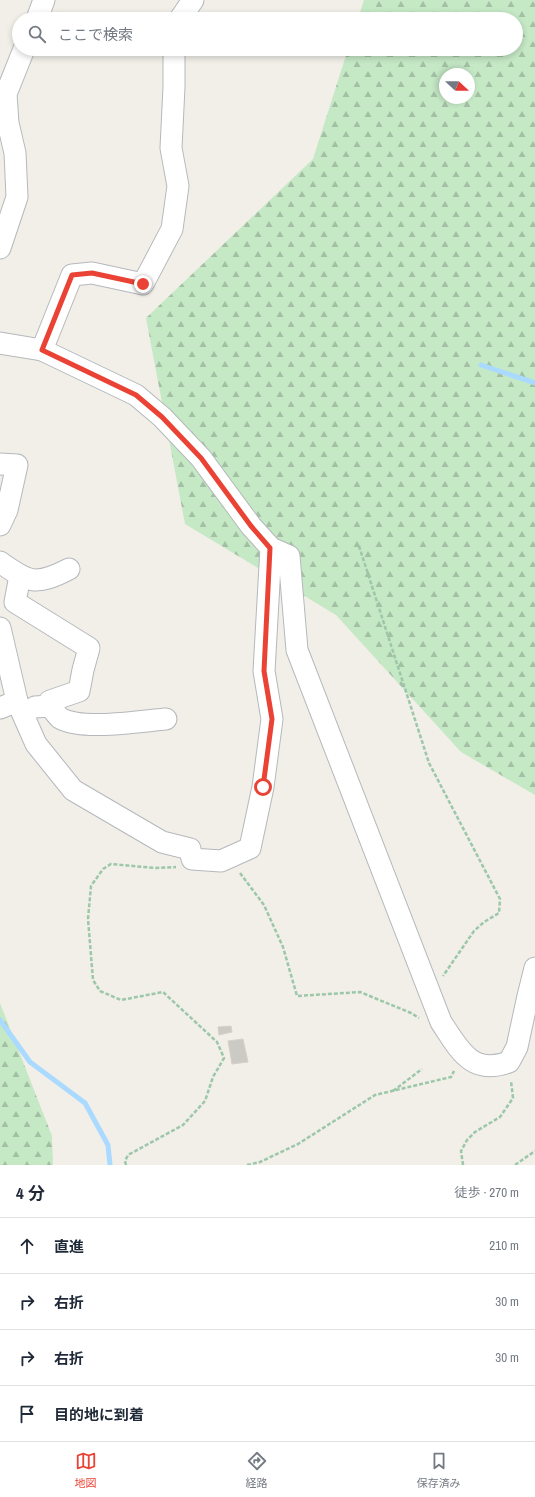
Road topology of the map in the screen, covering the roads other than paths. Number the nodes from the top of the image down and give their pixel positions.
1 (193, 0) edge
2 (185, 12) edge
3 (21, 56) edge
4 (174, 56) edge
5 (2, 236) edge
6 (0, 344) edge
7 (42, 350) junction
8 (0, 464) edge
9 (0, 525) edge
10 (270, 548) junction
11 (0, 562) edge
12 (69, 569) dead end
13 (20, 576) junction
14 (8, 602) edge
15 (0, 628) edge
16 (12, 705) edge
17 (50, 706) junction
18 (166, 719) dead end
19 (535, 968) edge

1 - 2 street
3 - 5 street
4 - 7 street
6 - 7 street
7 - 10 street
8 - 9 street
10 - 16 street
10 - 19 street
11 - 13 street
12 - 13 street
13 - 14 street
14 - 17 street
15 - 16 street
16 - 17 street
17 - 18 street

